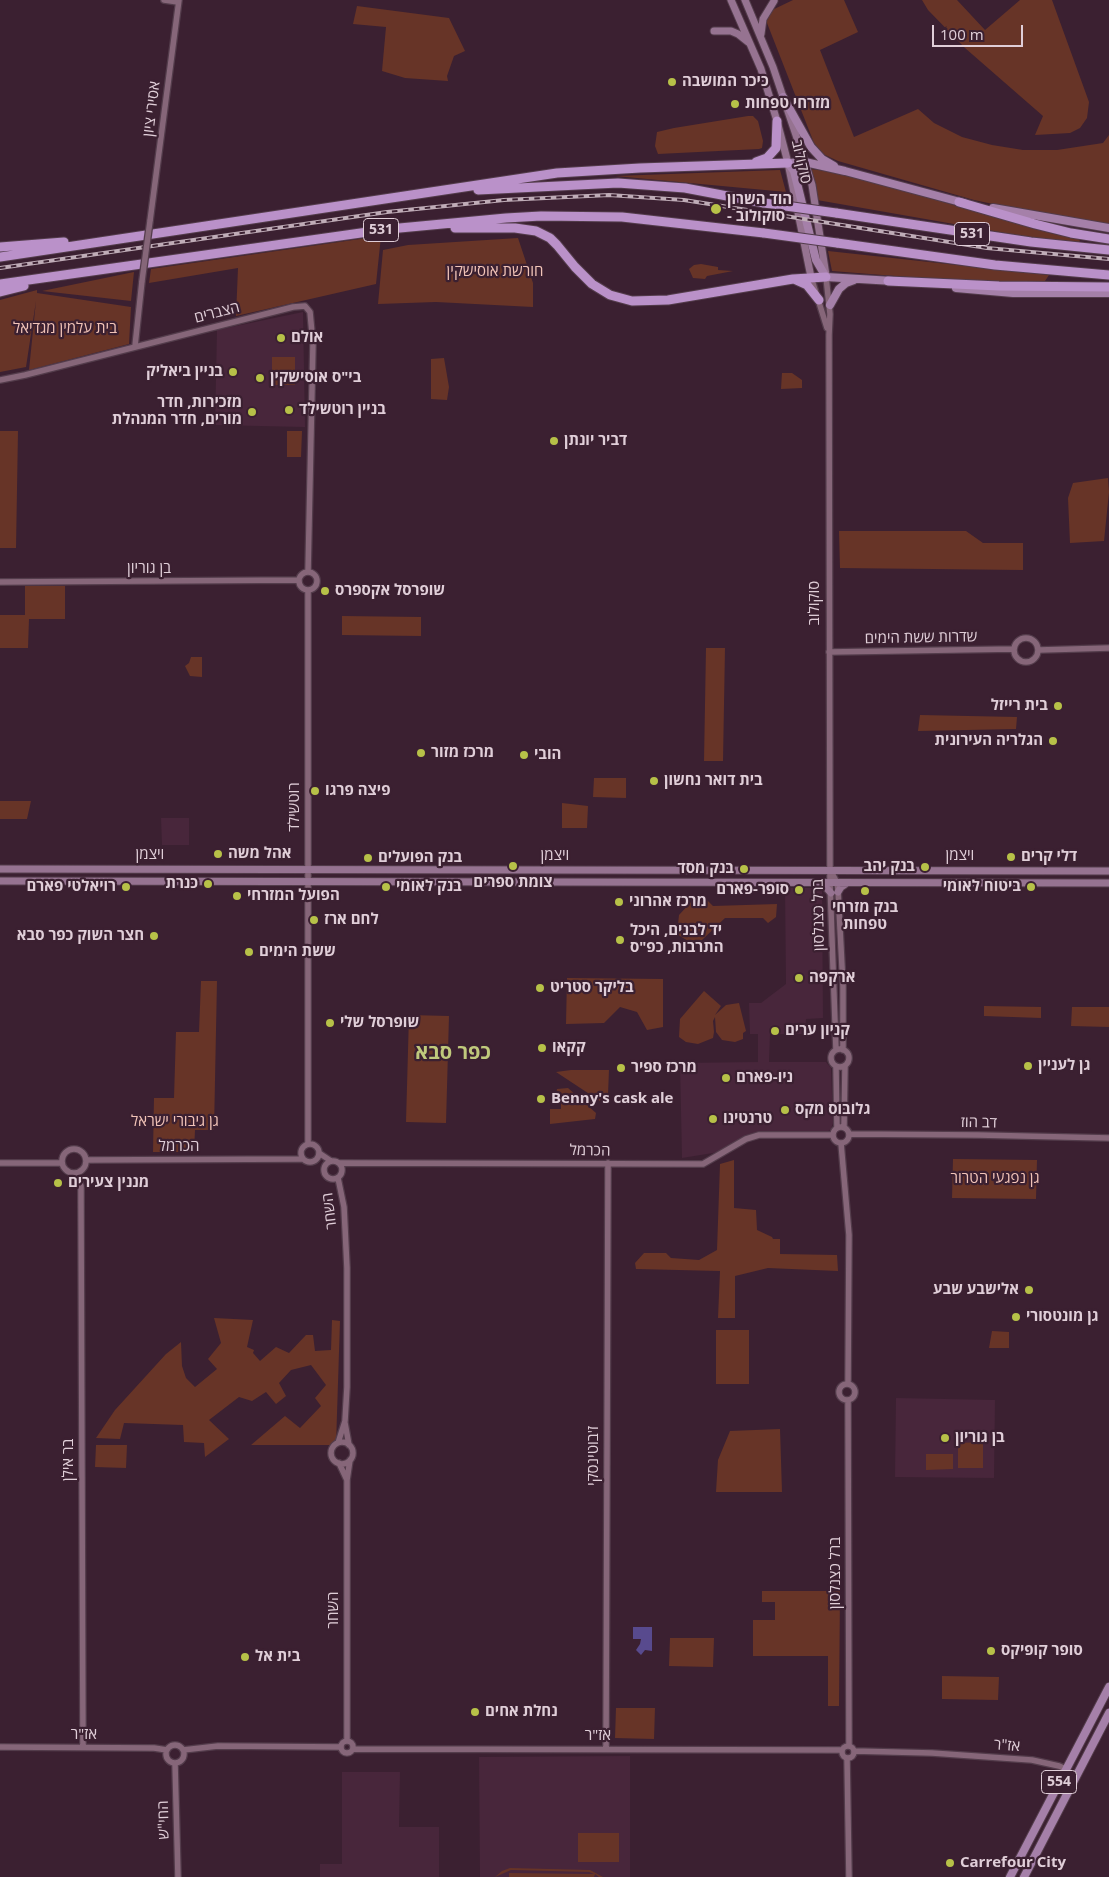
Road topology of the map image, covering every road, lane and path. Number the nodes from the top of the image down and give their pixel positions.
1 (164, 0) edge
2 (730, 0) edge
3 (745, 0) edge
4 (179, 1) edge
5 (774, 2) dead end
6 (714, 31) dead end
7 (761, 37) junction
8 (750, 44) junction
9 (783, 97) junction
10 (777, 121) junction
11 (805, 162) junction
12 (788, 163) junction
13 (745, 165) junction
14 (845, 171) junction
15 (386, 200) junction
16 (959, 202) junction
17 (402, 228) junction
18 (1109, 228) edge
19 (156, 234) junction
20 (1109, 240) edge
21 (0, 247) edge
22 (1109, 250) edge
23 (0, 257) edge
24 (130, 266) junction
25 (1109, 276) edge
26 (811, 277) junction
27 (826, 277) junction
28 (793, 279) junction
29 (859, 279) junction
30 (888, 281) junction
31 (0, 284) edge
32 (1109, 287) edge
33 (0, 292) edge
34 (1109, 293) edge
35 (819, 300) junction
36 (830, 305) junction
37 (829, 335) junction
38 (135, 346) junction
39 (0, 380) edge
40 (308, 572) junction
41 (299, 580) junction
42 (0, 582) edge
43 (308, 590) junction
44 (1109, 648) edge
45 (1014, 649) junction
46 (1039, 650) junction
47 (829, 652) junction
48 (0, 869) edge
49 (308, 869) junction
50 (831, 870) junction
51 (1109, 870) edge
52 (0, 881) edge
53 (308, 882) junction
54 (830, 883) junction
55 (847, 883) junction
56 (1109, 883) edge
57 (834, 893) junction
58 (836, 1050) junction
59 (843, 1050) junction
60 (845, 1066) junction
61 (836, 1067) junction
62 (837, 1128) junction
63 (844, 1128) junction
64 (849, 1134) junction
65 (833, 1135) junction
66 (1109, 1138) edge
67 (308, 1144) junction
68 (841, 1144) junction
69 (319, 1153) junction
70 (302, 1159) junction
71 (86, 1160) junction
72 (331, 1161) junction
73 (310, 1162) junction
74 (0, 1163) edge
75 (62, 1163) junction
76 (340, 1163) junction
77 (608, 1164) junction
78 (324, 1172) junction
79 (76, 1173) junction
80 (338, 1178) junction
81 (848, 1384) junction
82 (848, 1400) junction
83 (345, 1421) junction
84 (338, 1443) junction
85 (350, 1445) junction
86 (350, 1460) junction
87 (339, 1463) junction
88 (347, 1480) junction
89 (1109, 1687) edge
90 (1109, 1713) edge
91 (346, 1741) junction
92 (849, 1746) junction
93 (0, 1747) edge
94 (83, 1747) junction
95 (341, 1747) junction
96 (354, 1748) junction
97 (606, 1748) junction
98 (167, 1750) junction
99 (183, 1750) junction
100 (842, 1750) junction
101 (854, 1751) junction
102 (848, 1758) junction
103 (175, 1763) junction
104 (1066, 1769) junction
105 (178, 1877) edge
106 (849, 1877) edge
107 (1010, 1877) edge
108 (1024, 1877) edge

1 - 4 street
2 - 8 main road, סוקולוב
3 - 7 main road, סוקולוב
4 - 38 street, אסירי ציון, bridge
5 - 7 main road
6 - 8 main road
7 - 9 main road, סוקולוב
8 - 10 main road, סוקולוב
9 - 11 main road, סוקולוב
9 - 14 main road
10 - 12 main road, סוקולוב
10 - 13 highway
11 - 12 main road
11 - 14 main road
11 - 27 main road, סוקולוב
12 - 13 highway
12 - 26 main road, סוקולוב
12 - 27 main road
13 - 15 highway
14 - 16 main road
15 - 19 highway, 531
15 - 22 highway, 531, bridge
16 - 18 main road
16 - 20 highway
17 - 24 highway, 531
17 - 25 highway, 531, bridge
17 - 28 highway
19 - 21 highway
19 - 23 highway, 531
24 - 31 highway, 531
24 - 33 highway
26 - 27 highway
26 - 28 highway
26 - 35 street, סוקולוב
27 - 29 main road
27 - 36 street, סוקולוב
28 - 35 highway
29 - 30 main road
29 - 36 main road
30 - 32 highway
30 - 34 main road
35 - 37 street, סוקולוב
36 - 37 street, סוקולוב
37 - 47 street, סוקולוב
38 - 39 street, הצברים
38 - 40 street, הצברים
40 - 41 street
40 - 43 street
41 - 42 street, בן גוריון
41 - 43 street
43 - 49 street, רוטשילד
44 - 46 street
45 - 46 street
45 - 46 street
45 - 47 street, שדרות ששת הימים
47 - 50 street, סוקולוב
48 - 49 main road, ויצמן
49 - 50 main road, ויצמן
49 - 53 street, רוטשילד
50 - 51 main road, ויצמן
50 - 54 street, ברל כצנלסון
52 - 53 main road, ויצמן
53 - 54 main road, ויצמן
53 - 67 street, רוטשילד
54 - 55 main road, ויצמן
54 - 57 main road
54 - 57 street, ברל כצנלסון
55 - 56 main road, ויצמן
55 - 57 main road
57 - 58 street, ברל כצנלסון
57 - 59 street, ברל כצנלסון
58 - 59 street
58 - 61 street
59 - 60 street
60 - 61 street
60 - 63 street
61 - 62 street
62 - 63 street
62 - 65 street
63 - 64 street
64 - 66 street, דב הוז
64 - 68 street
65 - 68 street
65 - 77 street, הכרמל
67 - 69 street
67 - 70 street
68 - 81 street
69 - 72 street
69 - 73 street
70 - 71 street, הכרמל
70 - 73 street
71 - 75 street
71 - 79 street
72 - 76 street
72 - 78 street
73 - 78 street
74 - 75 street
75 - 79 street
76 - 77 street, הכרמל
76 - 80 street
77 - 97 street, ז'בוטינסקי
78 - 80 street
79 - 94 street, בר אילן
80 - 83 street, השחר
81 - 82 street
81 - 82 street
82 - 92 street, ברל כצנלסון
83 - 84 street, השחר
83 - 85 street, השחר
84 - 85 street
84 - 87 street
85 - 86 street
86 - 87 street
86 - 88 street, השחר
87 - 88 street, השחר
88 - 91 street, השחר
89 - 104 main road, 554
90 - 108 main road, 554
91 - 95 street
91 - 96 street
92 - 100 street
92 - 101 street
93 - 94 street, אז"ר
94 - 98 street, אז"ר
95 - 96 street
95 - 99 street
96 - 97 street, אז"ר
97 - 100 street, אז"ר
98 - 99 street
98 - 103 street
99 - 103 street
100 - 102 street
101 - 102 street
101 - 104 street, אז"ר
102 - 106 street
103 - 105 street, החי"ש
104 - 107 main road, 554

